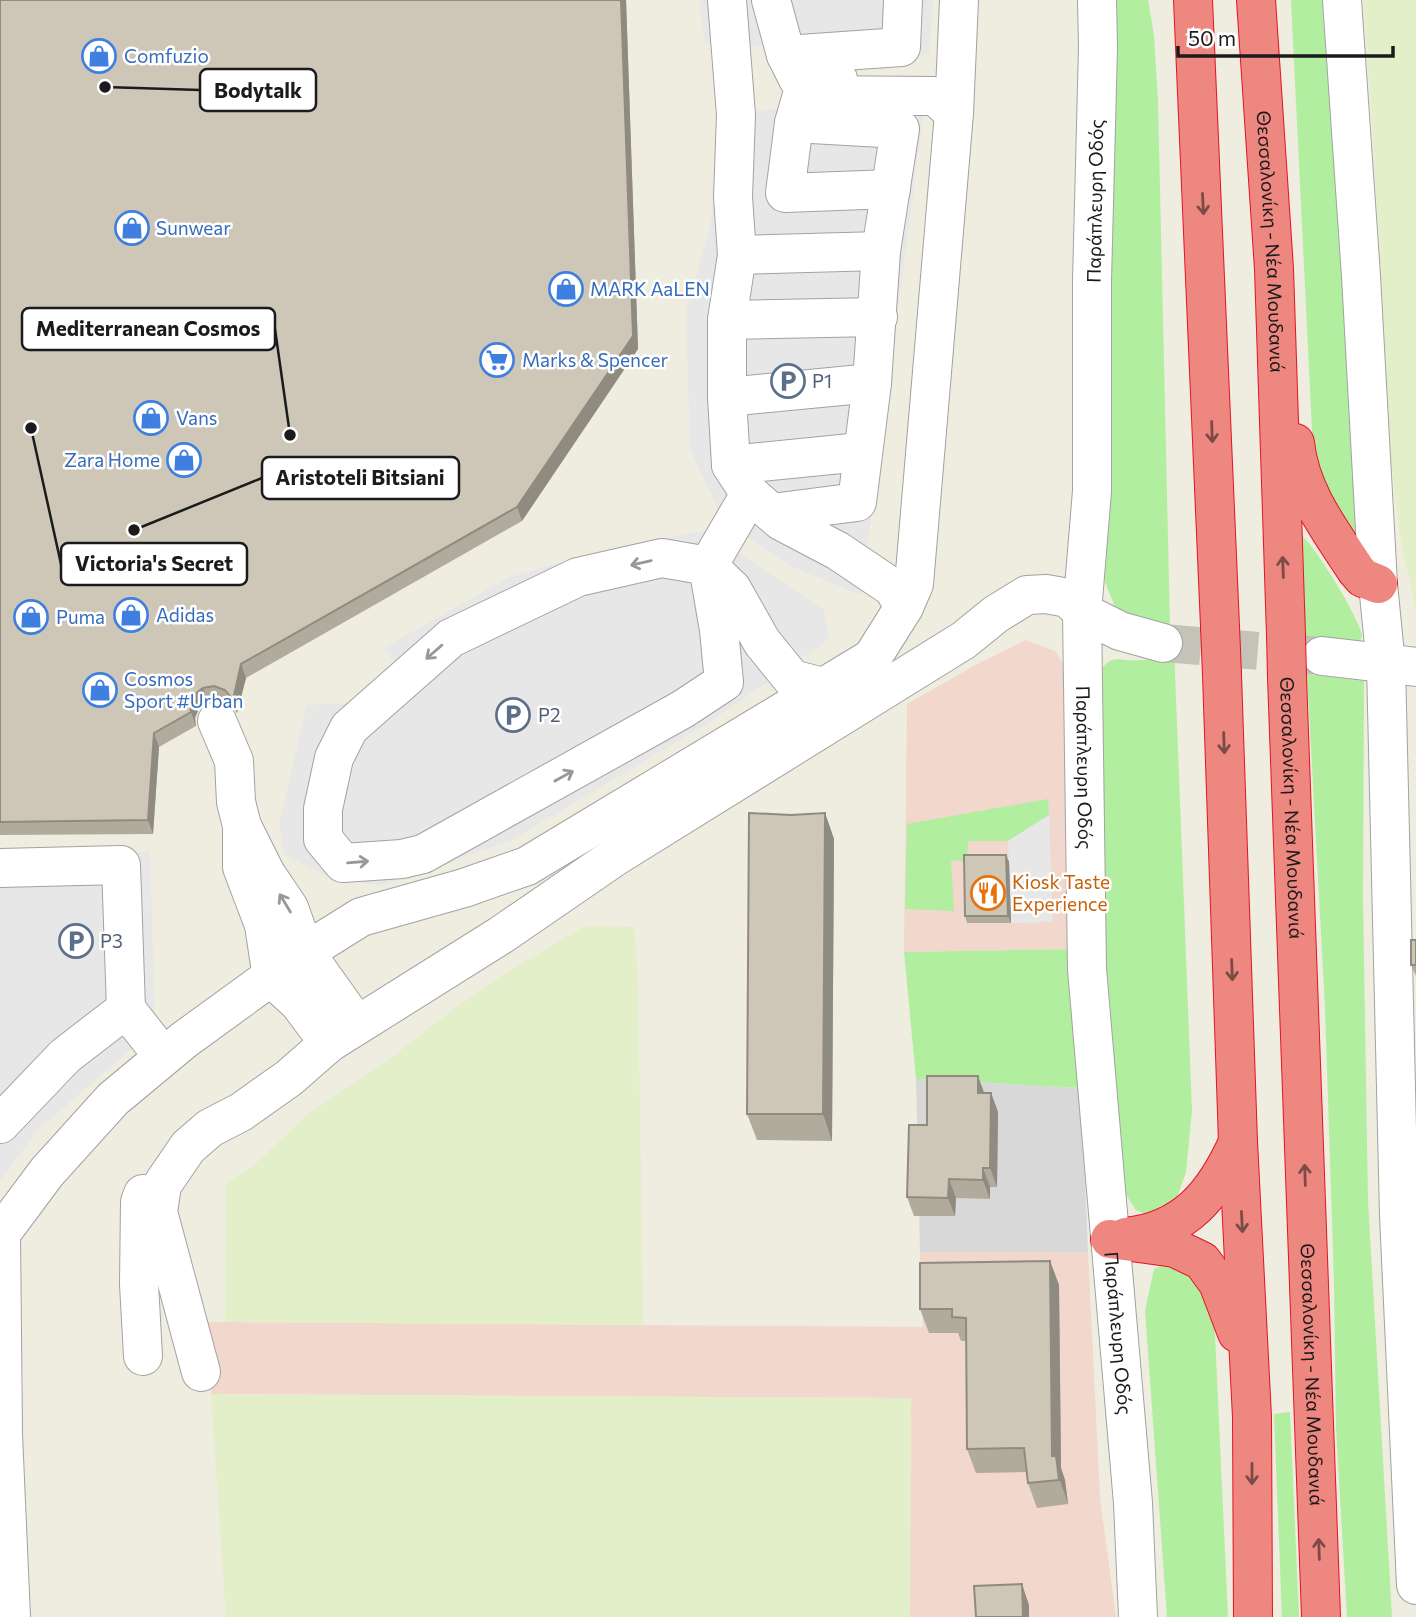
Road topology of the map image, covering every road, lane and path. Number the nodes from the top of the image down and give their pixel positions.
1 (727, 0) edge
2 (771, 0) edge
3 (903, 0) edge
4 (959, 0) edge
5 (1097, 0) edge
6 (1169, 0) edge
7 (1193, 0) edge
8 (1256, 0) edge
9 (1342, 0) edge
10 (958, 44) junction
11 (795, 88) junction
12 (954, 113) junction
13 (1200, 136) junction
14 (891, 189) junction
15 (785, 193) junction
16 (733, 197) junction
17 (881, 251) junction
18 (737, 255) junction
19 (1274, 269) junction
20 (878, 317) junction
21 (727, 320) junction
22 (872, 383) junction
23 (727, 397) junction
24 (861, 453) junction
25 (751, 491) junction
26 (1092, 491) junction
27 (917, 550) junction
28 (853, 553) junction
29 (708, 566) junction
30 (1378, 584) junction
31 (1027, 595) junction
32 (904, 607) junction
33 (1082, 612) junction
34 (964, 640) junction
35 (1163, 643) tunnel mouth
36 (1322, 656) tunnel mouth
37 (1401, 666) edge
38 (823, 687) junction
39 (773, 717) junction
40 (217, 720) dead end
41 (243, 826) junction
42 (0, 868) edge
43 (305, 952) junction
44 (272, 978) junction
45 (126, 1009) junction
46 (343, 1034) junction
47 (163, 1056) junction
48 (0, 1124) edge
49 (210, 1128) junction
50 (1238, 1142) junction
51 (1, 1234) edge
52 (1110, 1239) junction
53 (143, 1356) dead end
54 (201, 1372) dead end
55 (1252, 1417) junction
56 (2, 1433) edge
57 (1416, 1585) edge
58 (11, 1617) edge
59 (1139, 1617) edge
60 (1253, 1617) edge
61 (1321, 1617) edge

1 - 16 street
2 - 11 street
3 - 11 street
4 - 10 street
5 - 26 street, Παράπλευρη Οδός
6 - 13 highway
7 - 13 highway
8 - 19 highway, Θεσσαλονίκη - Νέα Μουδανιά
9 - 30 street
10 - 11 street
10 - 12 street
11 - 12 street
11 - 14 street
11 - 15 street
12 - 27 street
13 -> 50 highway, bridge
14 - 15 street
14 - 17 street
15 - 16 street
16 - 18 street
17 - 18 street
17 - 20 street
18 - 21 street
19 - 30 highway
61 -> 19 highway, Θεσσαλονίκη - Νέα Μουδανιά, bridge
20 - 21 street
20 - 22 street
21 - 23 street
22 - 23 street
22 - 24 street
23 - 25 street
24 - 25 street
24 - 25 street
25 - 28 street
25 - 29 street
26 - 31 street
26 - 33 street, Παράπλευρη Οδός
27 - 28 street
27 - 32 street
28 - 32 street
29 -> 29 street
29 - 38 street
29 - 39 street
30 - 37 street
31 - 33 street
31 - 34 street
32 - 38 street
33 - 34 street
33 - 35 street
33 - 52 street, Παράπλευρη Οδός
34 - 46 street
36 - 37 street
37 - 57 street
38 - 39 street
39 - 43 street
40 - 41 street
43 -> 41 street
41 - 44 street
42 - 45 street
43 - 44 street
43 - 46 street
44 - 46 street
44 - 47 street
45 - 47 street
45 - 48 street
46 - 49 street
47 - 51 street
49 - 53 street
49 - 54 street
50 - 52 highway
50 -> 55 highway
51 - 56 street
52 - 55 highway
52 - 59 street, Παράπλευρη Οδός
55 -> 60 highway
56 - 58 street

